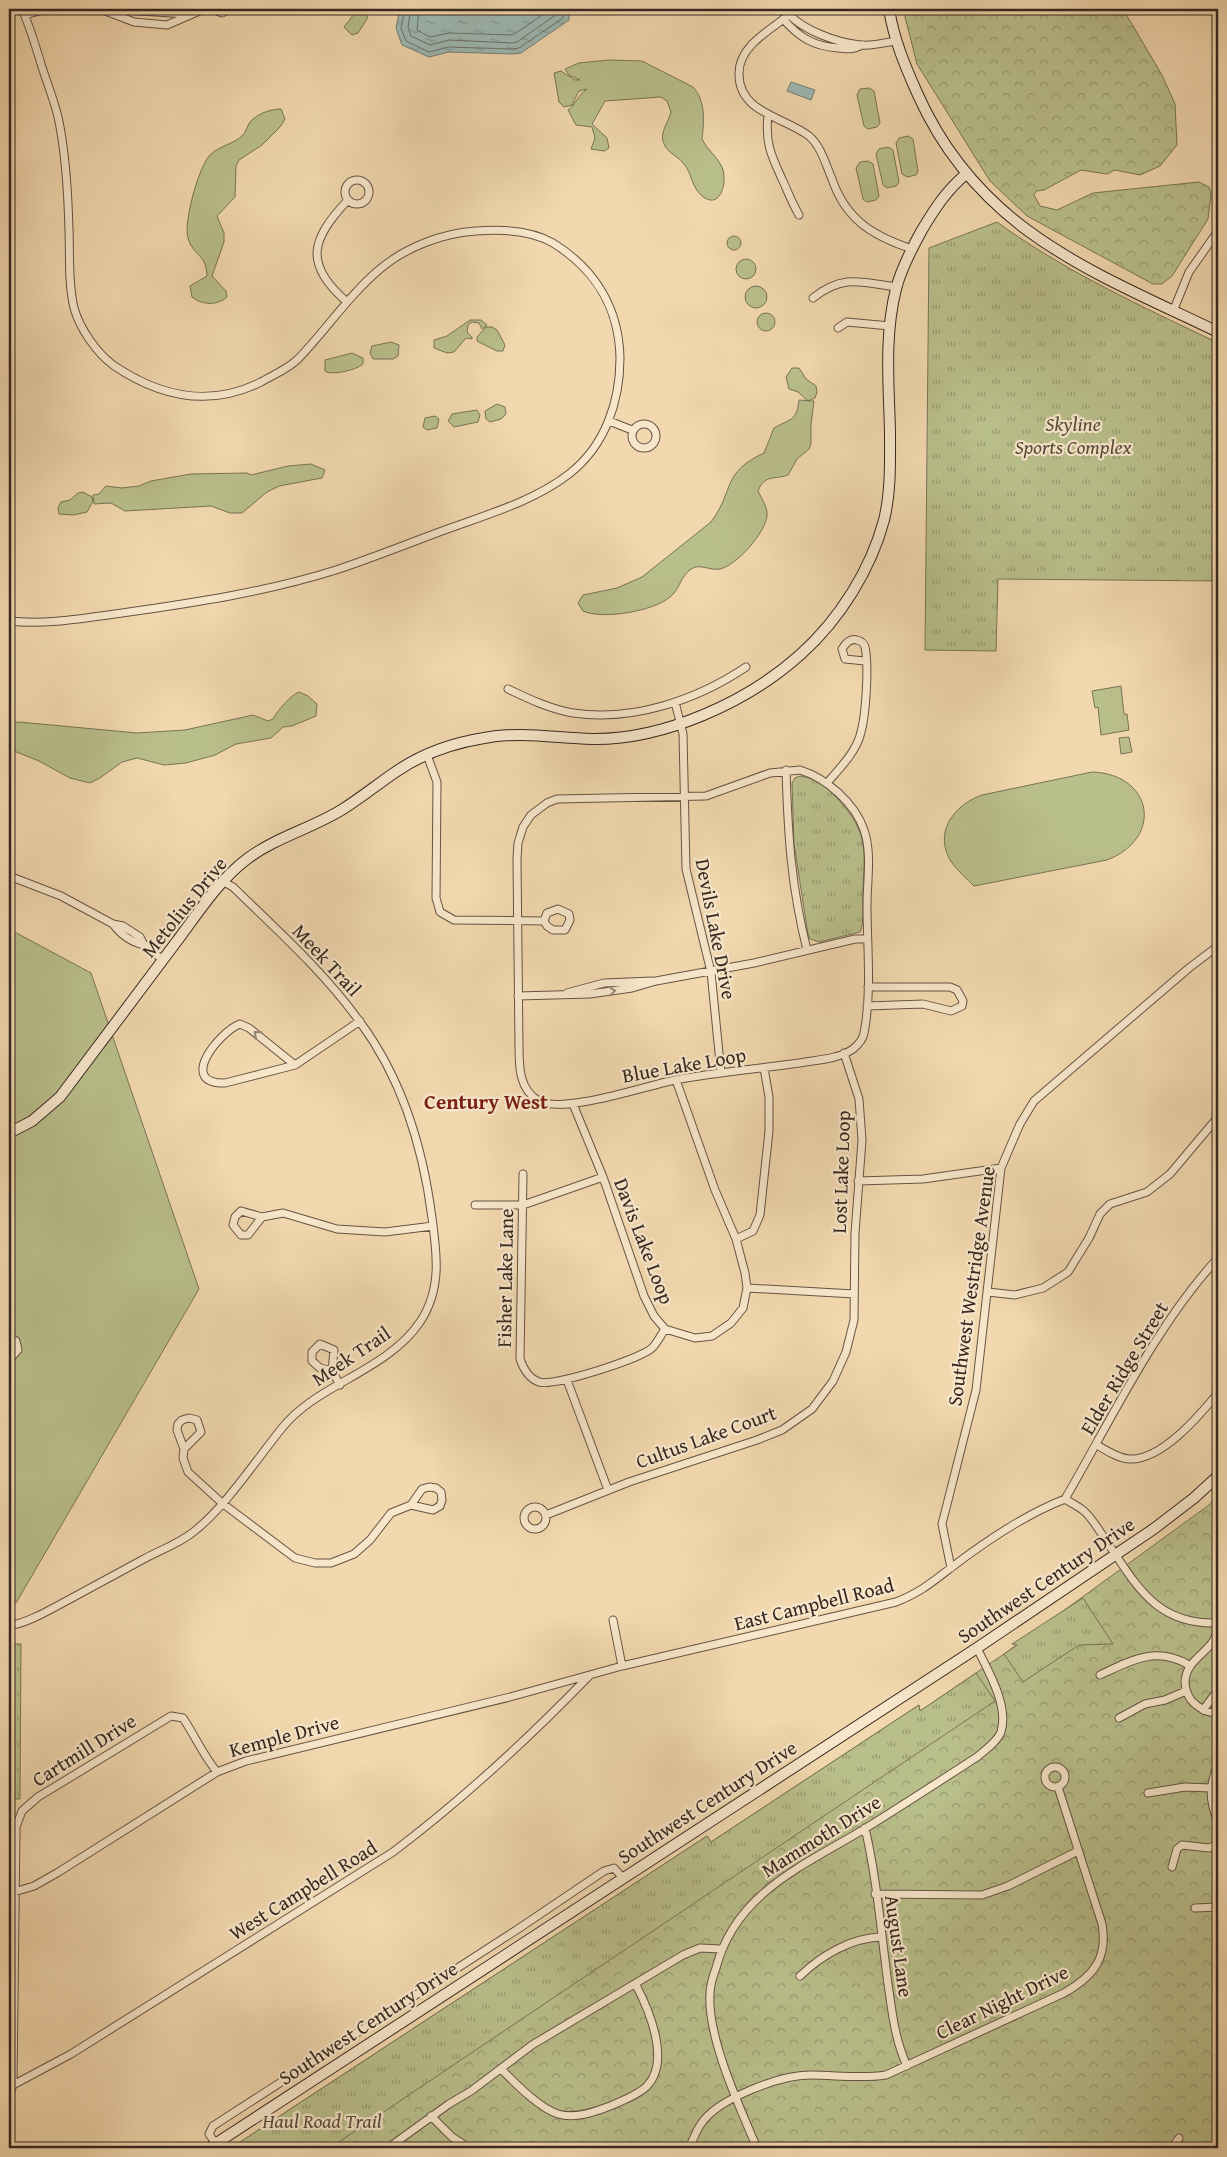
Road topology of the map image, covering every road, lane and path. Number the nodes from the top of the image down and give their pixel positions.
1 (46, 9) edge
2 (100, 9) edge
3 (106, 9) edge
4 (204, 9) edge
5 (212, 9) edge
6 (230, 9) edge
7 (889, 9) edge
8 (24, 12) edge
9 (785, 14) edge
10 (191, 15) junction
11 (895, 41) junction
12 (862, 45) junction
13 (768, 115) junction
14 (966, 174) junction
15 (348, 200) dead end
16 (799, 215) dead end
17 (1218, 231) edge
18 (912, 249) junction
19 (896, 287) junction
20 (813, 298) dead end
21 (347, 302) junction
22 (1174, 309) junction
23 (890, 326) junction
24 (838, 328) dead end
25 (1218, 332) edge
26 (609, 421) junction
27 (632, 430) dead end
28 (9, 621) edge
29 (865, 661) dead end
30 (746, 667) dead end
31 (508, 689) dead end
32 (675, 702) junction
33 (682, 724) junction
34 (427, 755) junction
35 (786, 770) junction
36 (827, 783) junction
37 (684, 798) junction
38 (9, 876) edge
39 (224, 882) junction
40 (544, 921) dead end
41 (517, 922) junction
42 (867, 940) junction
43 (1218, 946) edge
44 (807, 950) junction
45 (163, 960) junction
46 (711, 972) junction
47 (868, 987) junction
48 (518, 996) junction
49 (867, 1006) junction
50 (360, 1021) junction
51 (844, 1053) junction
52 (295, 1065) junction
53 (764, 1068) junction
54 (721, 1073) junction
55 (676, 1080) junction
56 (573, 1104) junction
57 (1218, 1117) edge
58 (9, 1133) edge
59 (1001, 1168) junction
60 (523, 1174) dead end
61 (602, 1177) junction
62 (858, 1181) junction
63 (475, 1205) dead end
64 (523, 1205) junction
65 (262, 1217) dead end
66 (433, 1226) junction
67 (736, 1239) junction
68 (1218, 1258) edge
69 (747, 1288) junction
70 (988, 1292) junction
71 (854, 1294) junction
72 (665, 1329) junction
73 (9, 1337) edge
74 (9, 1360) edge
75 (332, 1371) dead end
76 (567, 1380) junction
77 (340, 1385) junction
78 (1218, 1393) edge
79 (1097, 1445) junction
80 (184, 1448) dead end
81 (1218, 1476) edge
82 (608, 1490) junction
83 (1064, 1499) junction
84 (222, 1503) junction
85 (411, 1505) dead end
86 (546, 1515) dead end
87 (1116, 1555) junction
88 (951, 1568) junction
89 (613, 1620) dead end
90 (1218, 1624) edge
91 (9, 1626) edge
92 (976, 1648) junction
93 (1189, 1665) junction
94 (622, 1666) junction
95 (1100, 1675) dead end
96 (589, 1676) junction
97 (1218, 1690) edge
98 (1186, 1691) junction
99 (1203, 1710) junction
100 (1218, 1713) edge
101 (1119, 1718) dead end
102 (1218, 1764) edge
103 (217, 1772) junction
104 (1058, 1787) dead end
105 (1210, 1788) junction
106 (1148, 1793) dead end
107 (1218, 1822) edge
108 (865, 1828) junction
109 (1218, 1844) edge
110 (1078, 1851) junction
111 (1172, 1867) dead end
112 (623, 1878) junction
113 (14, 1892) junction
114 (875, 1894) junction
115 (1218, 1907) edge
116 (1195, 1908) dead end
117 (881, 1937) junction
118 (721, 1949) junction
119 (800, 1976) dead end
120 (636, 1985) junction
121 (907, 2066) junction
122 (501, 2069) junction
123 (13, 2085) junction
124 (9, 2095) edge
125 (736, 2097) junction
126 (431, 2116) junction
127 (1179, 2138) dead end
128 (212, 2146) edge
129 (388, 2148) edge
130 (469, 2148) edge
131 (689, 2148) edge
132 (757, 2148) edge
133 (1172, 2148) edge

1 - 8 street
2 - 10 street
3 - 10 street
4 - 10 street
5 - 6 street
7 - 11 main road
8 - 21 street
9 - 12 street
9 - 12 street
9 - 13 street
11 - 12 street
11 - 14 main road
13 - 16 street
13 - 18 street
14 - 18 main road, Metolius Drive
14 - 22 main road
15 - 21 street
17 - 22 street
18 - 19 main road, Metolius Drive
19 - 20 street
19 - 23 main road, Metolius Drive
21 - 26 street
22 - 25 main road
23 - 24 street
23 - 33 main road, Metolius Drive
26 - 27 street
26 - 28 street
29 - 36 street
30 - 32 street
31 - 32 street
32 - 33 street, Devils Lake Drive
33 - 34 main road, Metolius Drive
33 - 37 street, Devils Lake Drive
34 - 39 main road, Metolius Drive
34 - 41 street
35 - 36 street, Blue Lake Loop
35 - 37 street, Blue Lake Loop
35 - 44 street
36 - 42 street, Blue Lake Loop
37 - 41 street, Blue Lake Loop
37 - 46 street, Devils Lake Drive
38 - 45 street
39 - 45 main road, Metolius Drive
39 - 50 street, Meek Trail
40 - 41 street
41 - 48 street, Blue Lake Loop
42 - 44 street
42 - 47 street, Blue Lake Loop
43 - 59 street, Southwest Westridge Avenue
44 - 46 street
45 - 58 main road, Metolius Drive
46 - 48 street
46 - 54 street, Devils Lake Drive
47 - 49 street, Blue Lake Loop
47 - 49 street
48 - 56 street, Blue Lake Loop
49 - 51 street, Blue Lake Loop
50 - 52 street
50 - 66 street, Meek Trail
51 - 53 street, Blue Lake Loop
51 - 62 street, Lost Lake Loop
52 -> 52 street
53 - 54 street, Blue Lake Loop
53 - 67 street
54 - 55 street, Blue Lake Loop
55 - 56 street, Blue Lake Loop
55 - 67 street, Davis Lake Loop
56 - 61 street, Davis Lake Loop
57 - 70 street
59 - 62 street
59 - 70 street, Southwest Westridge Avenue
60 - 64 street, Fisher Lake Lane
61 - 64 street
61 - 72 street, Davis Lake Loop
62 - 71 street, Lost Lake Loop
63 - 64 street
64 - 76 street, Fisher Lake Lane
65 - 66 street
66 - 77 street, Meek Trail
67 - 69 street, Davis Lake Loop
68 - 79 street, Elder Ridge Street
69 - 71 street
69 - 72 street, Davis Lake Loop
70 - 88 street, Southwest Westridge Avenue
71 - 82 street, Cultus Lake Court
72 - 76 street, Fisher Lake Lane
73 - 74 street
75 - 77 street
76 - 82 street
77 - 84 street, Meek Trail
78 - 79 street
79 - 83 street, Elder Ridge Street
80 - 84 street
81 - 87 main road, Southwest Century Drive
82 - 86 street, Cultus Lake Court
83 - 87 street
83 - 88 street, East Campbell Road
84 - 85 street
84 - 91 street, Meek Trail
87 - 90 street
87 - 92 main road, Southwest Century Drive
88 - 94 street, East Campbell Road
89 - 94 street
90 - 93 street
92 - 108 street, Mammoth Drive
92 - 112 main road, Southwest Century Drive
93 - 95 street
93 - 98 street
94 - 96 street, East Campbell Road
96 - 103 street, Kemple Drive
96 - 123 street, West Campbell Road
97 - 99 street
98 - 99 street
98 - 101 street
99 - 100 street
102 - 105 street
103 - 113 street, Kemple Drive
103 - 113 street, Cartmill Drive
104 - 110 street, Clear Night Drive
105 - 106 street
105 - 107 street
108 - 114 street, August Lane
108 - 118 street, Mammoth Drive
109 - 111 street
110 - 114 street
110 - 121 street, Clear Night Drive
112 - 128 main road, Southwest Century Drive
112 - 128 street
113 - 123 street
114 - 117 street, August Lane
115 - 116 street
117 - 119 street
117 - 121 street, August Lane
118 - 120 street
118 - 125 street, Mammoth Drive
120 - 122 street
120 - 122 street
121 - 125 street, Clear Night Drive
122 - 126 street
123 - 124 street
125 - 131 street, Clear Night Drive
125 - 132 street, Mammoth Drive
126 - 129 street
126 - 130 street
127 - 133 street

